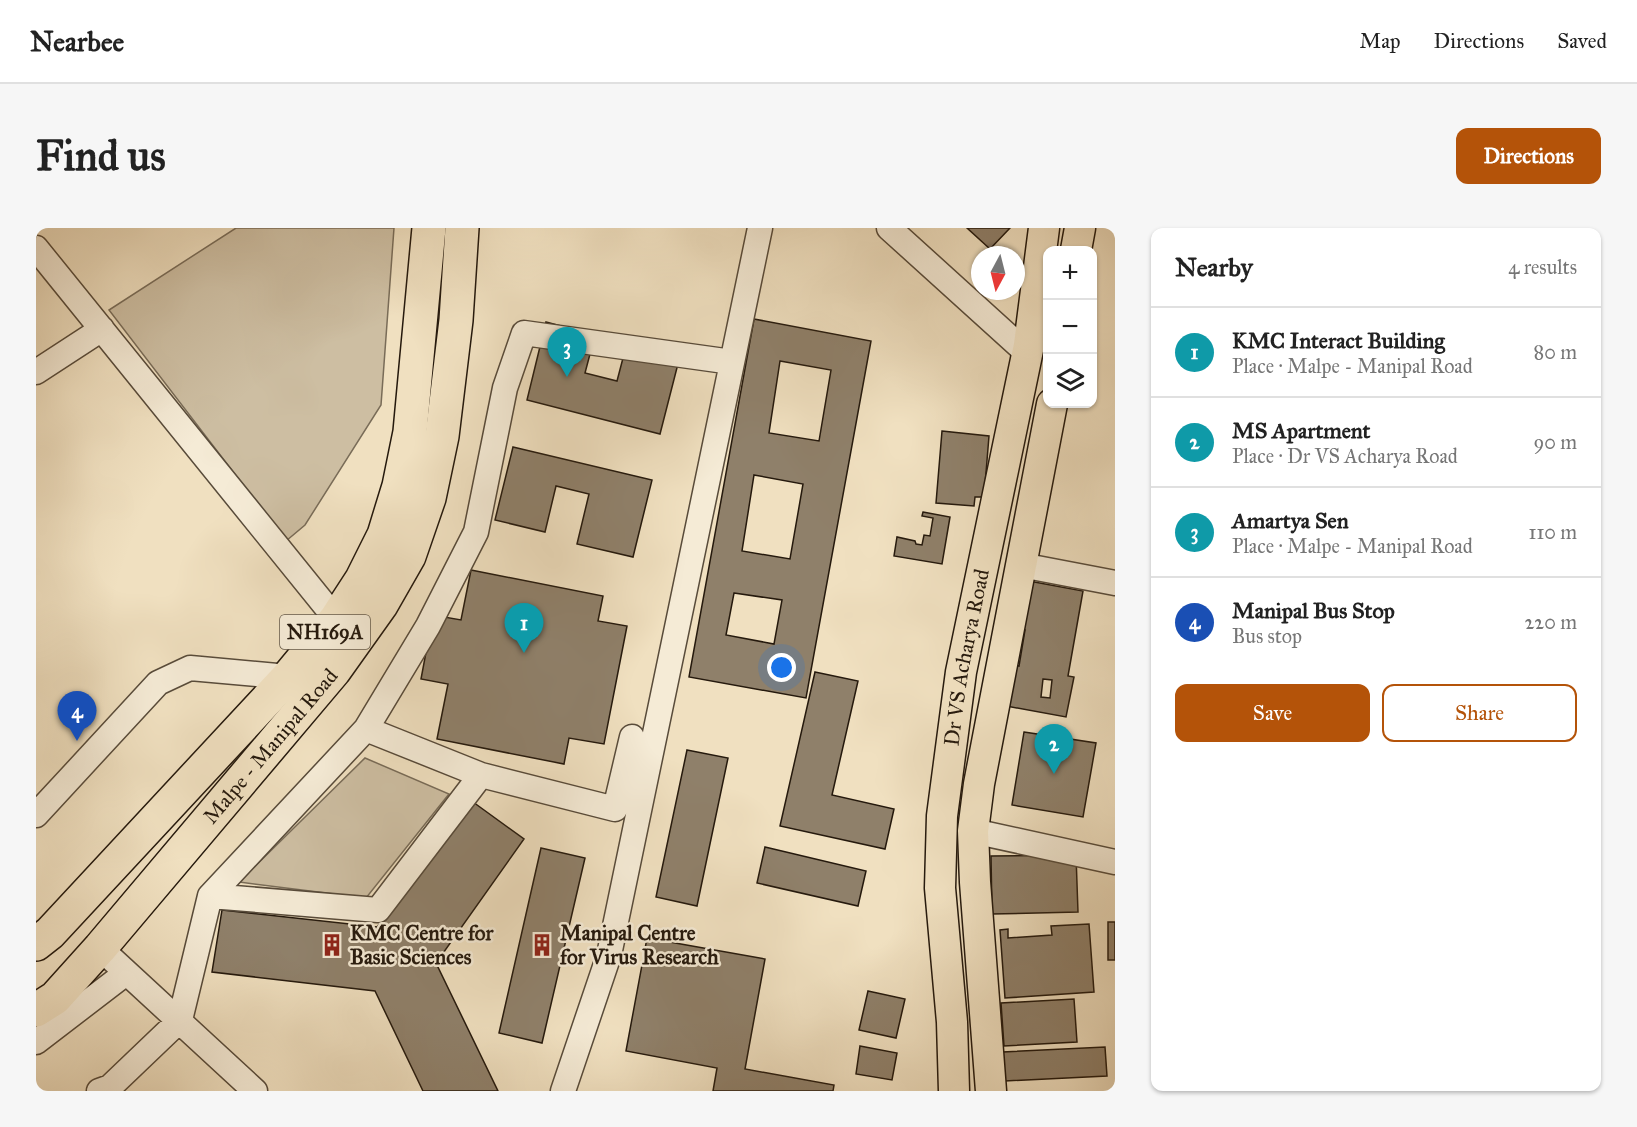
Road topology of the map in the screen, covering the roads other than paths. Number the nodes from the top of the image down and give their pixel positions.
1 (429, 228) edge
2 (462, 228) edge
3 (760, 228) edge
4 (889, 228) edge
5 (1044, 228) edge
6 (1080, 228) edge
7 (1077, 246) edge
8 (36, 248) edge
9 (102, 329) junction
10 (1028, 353) junction
11 (732, 362) junction
12 (36, 372) edge
13 (1051, 408) edge
14 (1009, 440) junction
15 (1044, 445) junction
16 (1021, 564) junction
17 (1115, 583) edge
18 (336, 620) junction
19 (288, 677) junction
20 (366, 729) junction
21 (632, 737) dead end
22 (481, 775) junction
23 (36, 815) edge
24 (973, 831) junction
25 (1115, 862) edge
26 (210, 896) junction
27 (36, 944) edge
28 (100, 948) junction
29 (126, 974) junction
30 (36, 1010) edge
31 (987, 1017) junction
32 (180, 1020) junction
33 (952, 1022) junction
34 (36, 1042) edge
35 (99, 1091) edge
36 (255, 1091) edge
37 (563, 1091) edge
38 (954, 1091) edge
39 (992, 1091) edge

1 - 18 highway, Malpe - Manipal Road / NH169A
2 - 28 highway, Malpe - Manipal Road / NH169A
3 - 11 street
4 - 10 street
5 - 10 main road, Dr VS Acharya Road
6 - 7 main road
8 - 9 street
9 - 12 street
9 - 18 street
10 - 14 main road, Dr VS Acharya Road
11 - 20 street
11 - 37 street
13 - 15 main road, Dr VS Acharya Road
14 - 15 main road
14 - 33 main road, Dr VS Acharya Road
15 - 16 main road, Dr VS Acharya Road
16 - 17 street
16 - 24 main road, Dr VS Acharya Road
18 - 19 highway, Malpe - Manipal Road / NH169A
19 - 23 street
19 - 27 highway, Malpe - Manipal Road / NH169A
20 - 22 street
20 - 26 street
21 - 22 street
22 - 26 street
24 - 25 street
24 - 31 main road, Dr VS Acharya Road
26 - 32 street
28 - 29 street
28 - 30 highway, Malpe - Manipal Road / NH169A
29 - 32 street
29 - 34 street
31 - 33 main road
31 - 39 main road, Dr VS Acharya Road
32 - 35 street
32 - 36 street
33 - 38 main road, Dr VS Acharya Road

